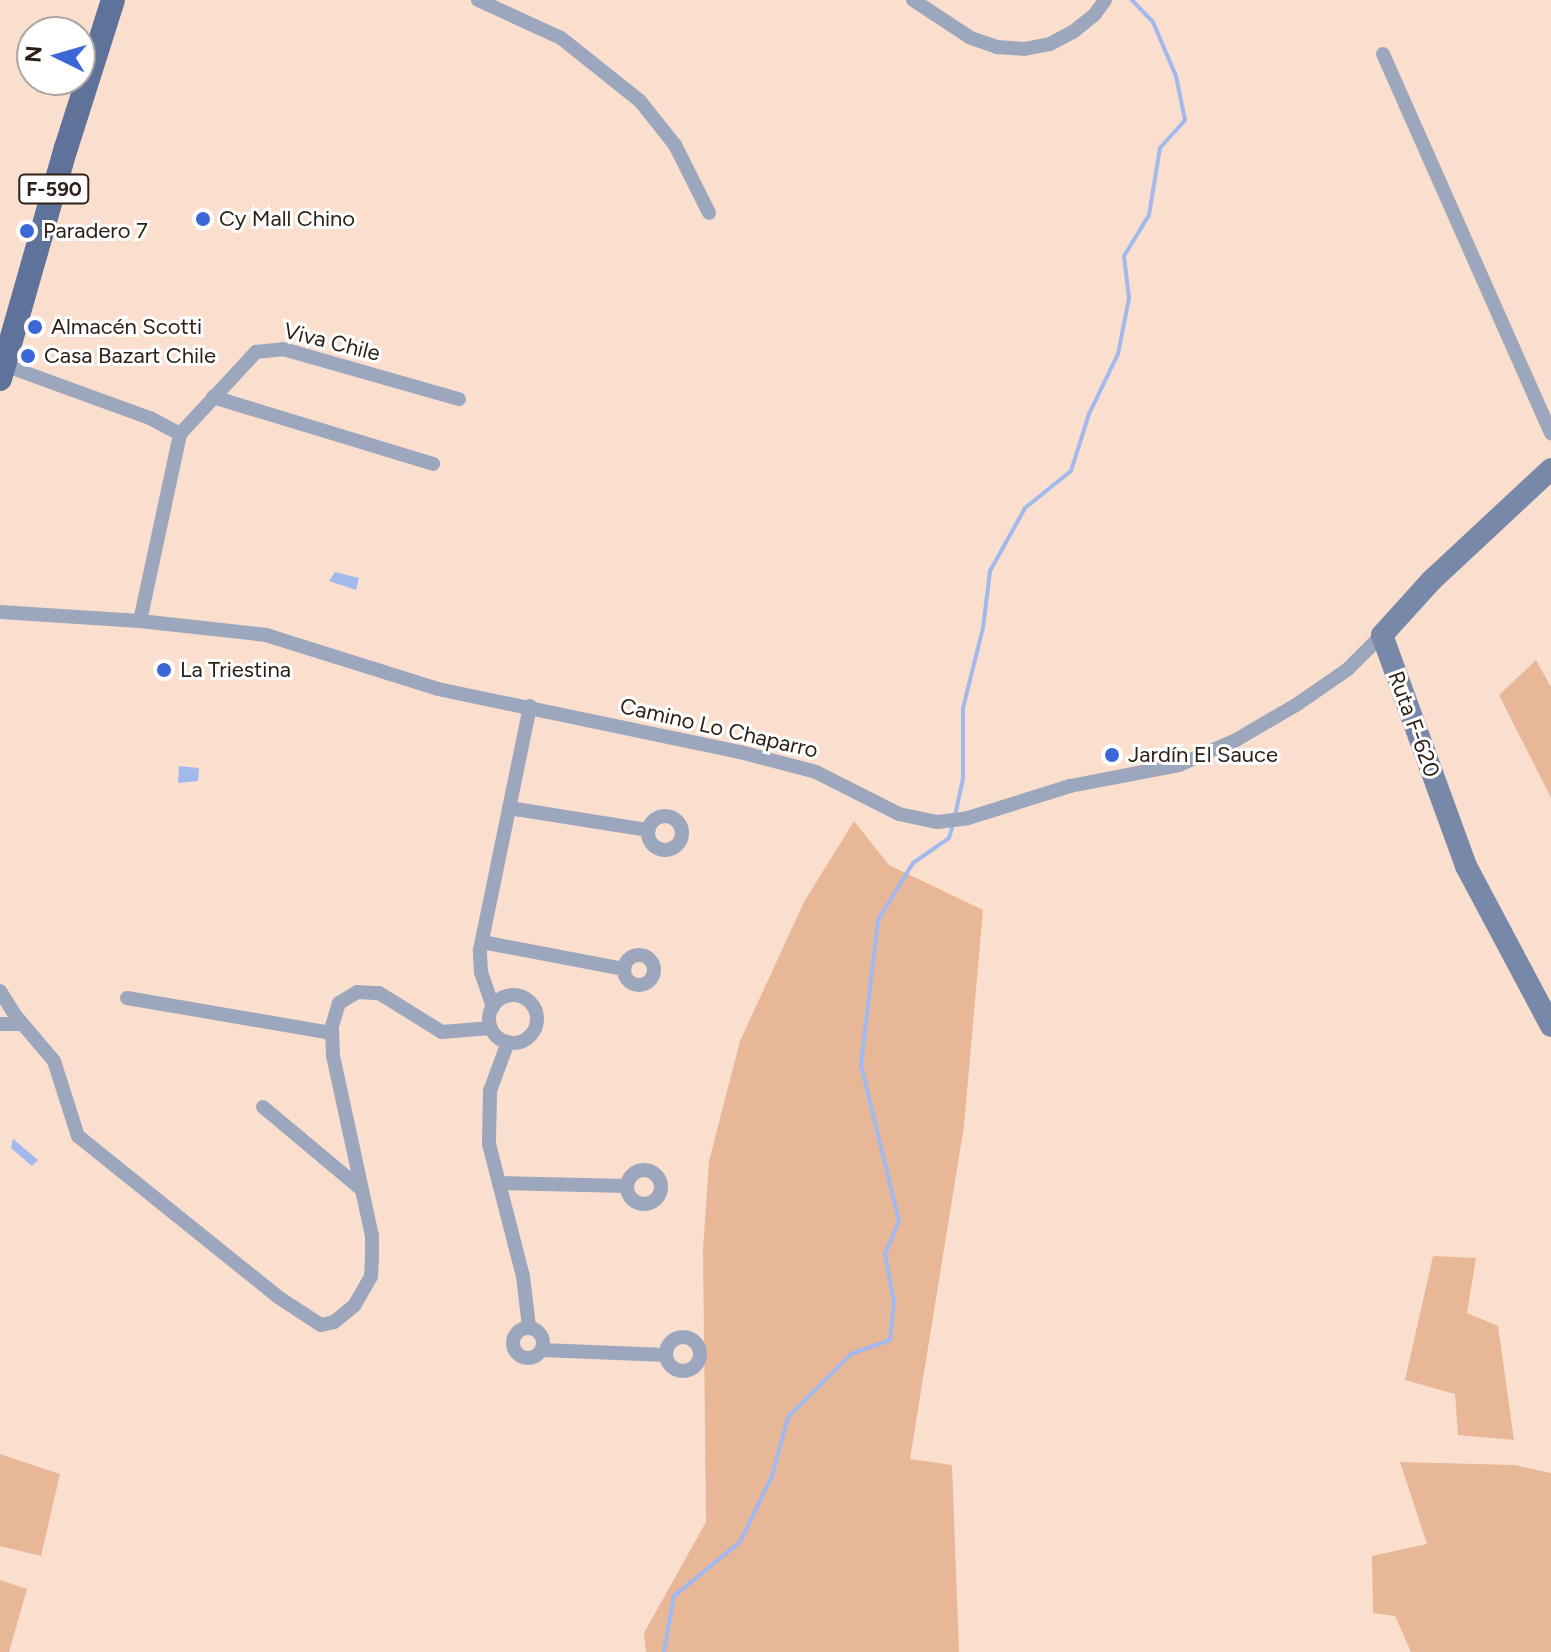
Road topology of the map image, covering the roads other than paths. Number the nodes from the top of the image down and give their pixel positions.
1 (113, 0) edge
2 (478, 0) edge
3 (913, 0) edge
4 (1105, 0) edge
5 (1383, 54) dead end
6 (709, 213) dead end
7 (2, 372) edge
8 (213, 397) junction
9 (459, 399) dead end
10 (180, 434) junction
11 (1551, 434) edge
12 (433, 464) dead end
13 (1551, 469) edge
14 (0, 612) edge
15 (140, 621) junction
16 (1382, 635) junction
17 (530, 706) junction
18 (509, 808) junction
19 (648, 830) dead end
20 (482, 942) junction
21 (624, 969) dead end
22 (0, 991) edge
23 (127, 998) dead end
24 (493, 1007) junction
25 (0, 1024) edge
26 (22, 1024) junction
27 (1551, 1026) edge
28 (491, 1028) junction
29 (332, 1033) junction
30 (508, 1042) junction
31 (263, 1107) dead end
32 (499, 1183) junction
33 (627, 1186) dead end
34 (361, 1189) junction
35 (529, 1327) junction
36 (542, 1350) junction
37 (666, 1355) dead end

1 - 7 main road, F-590
2 - 6 street
3 - 4 street
5 - 11 street
7 - 10 street
8 - 9 street, Viva Chile
8 - 10 street, Viva Chile
8 - 12 street
10 - 15 street, Viva Chile
13 - 16 street
14 - 15 street, Camino Lo Chaparro
15 - 17 street, Camino Lo Chaparro
16 - 17 street, Camino Lo Chaparro
16 - 27 street, Ruta F-620
17 - 18 street
18 - 19 street
18 - 20 street
20 - 21 street
20 - 24 street
22 - 26 street
23 - 29 street
24 - 28 street
24 - 30 street
25 - 26 street
26 - 34 street
28 - 29 street
28 - 30 street
29 - 34 street
30 - 32 street
31 - 34 street
32 - 33 street
32 - 35 street
35 - 36 street
35 - 36 street
36 - 37 street

